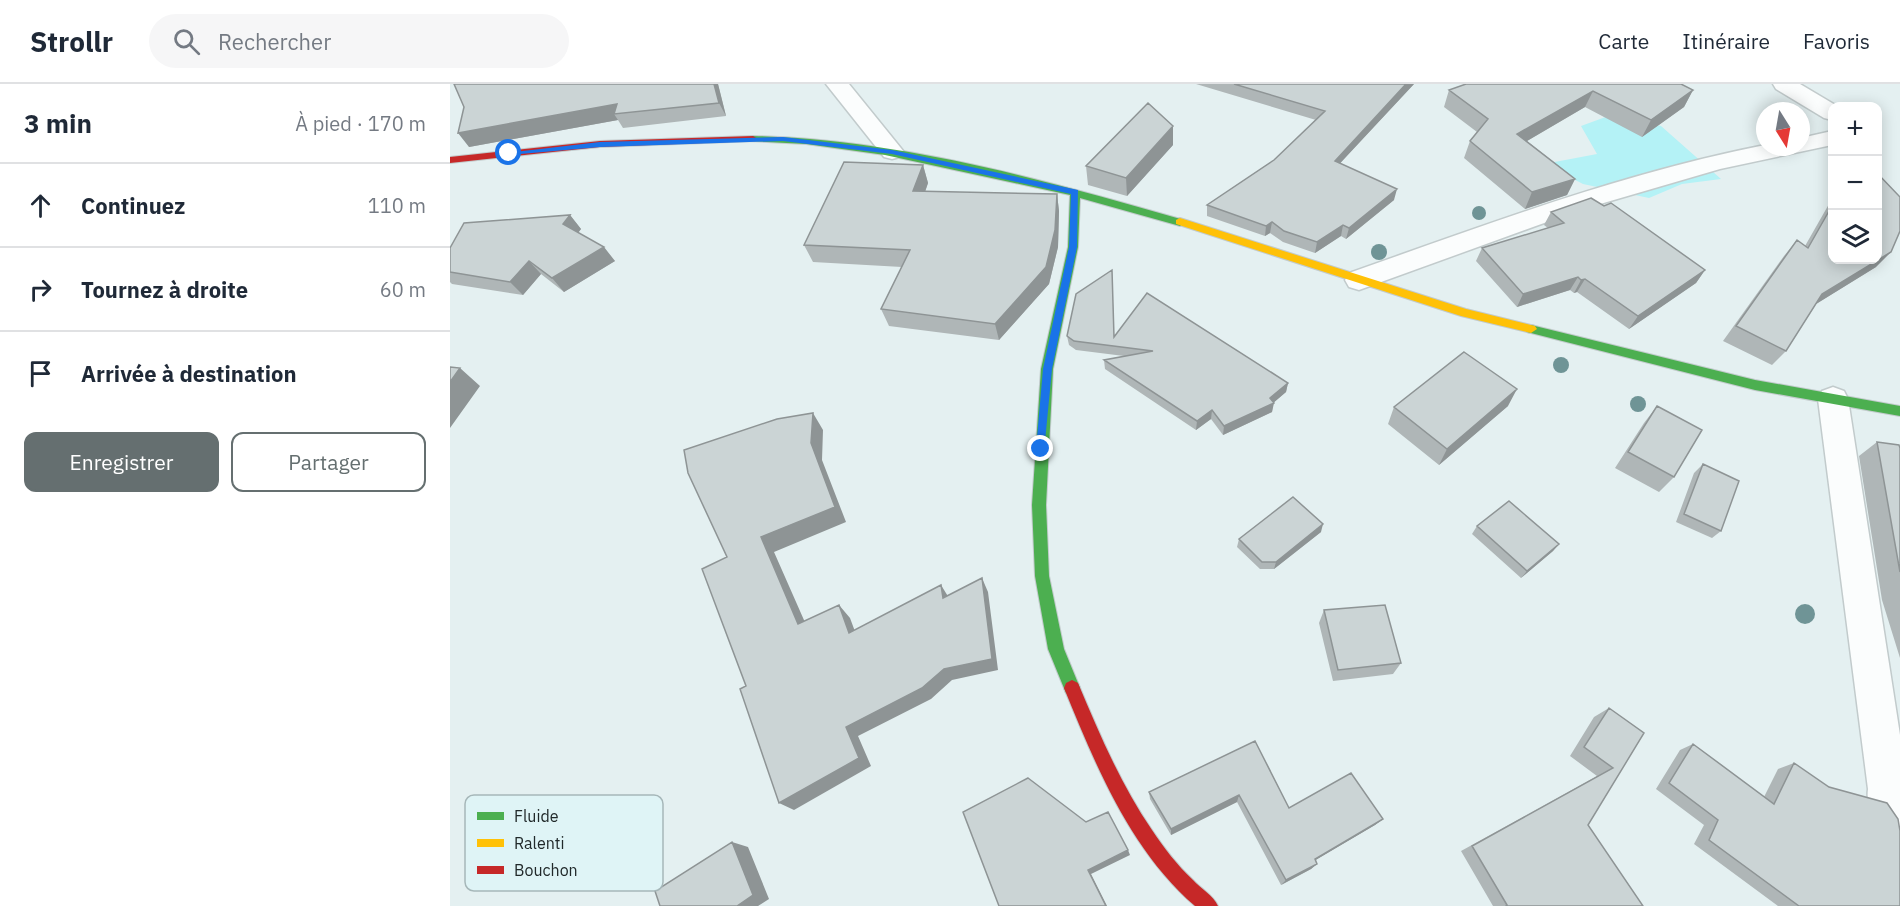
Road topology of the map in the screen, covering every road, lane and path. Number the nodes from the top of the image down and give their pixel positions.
1 (837, 84) edge
2 (1784, 84) edge
3 (1828, 110) edge
4 (1828, 139) edge
5 (1810, 143) edge
6 (892, 152) junction
7 (1756, 154) edge
8 (450, 160) edge
9 (1075, 192) junction
10 (1359, 280) junction
11 (1833, 399) junction
12 (1900, 411) edge
13 (1900, 813) edge
14 (1209, 906) edge

1 - 6 street
2 - 3 street
4 - 5 street
6 - 8 street
6 - 9 street
7 - 10 street
9 - 10 street
9 - 14 street
10 - 11 street
11 - 12 street
11 - 13 street

